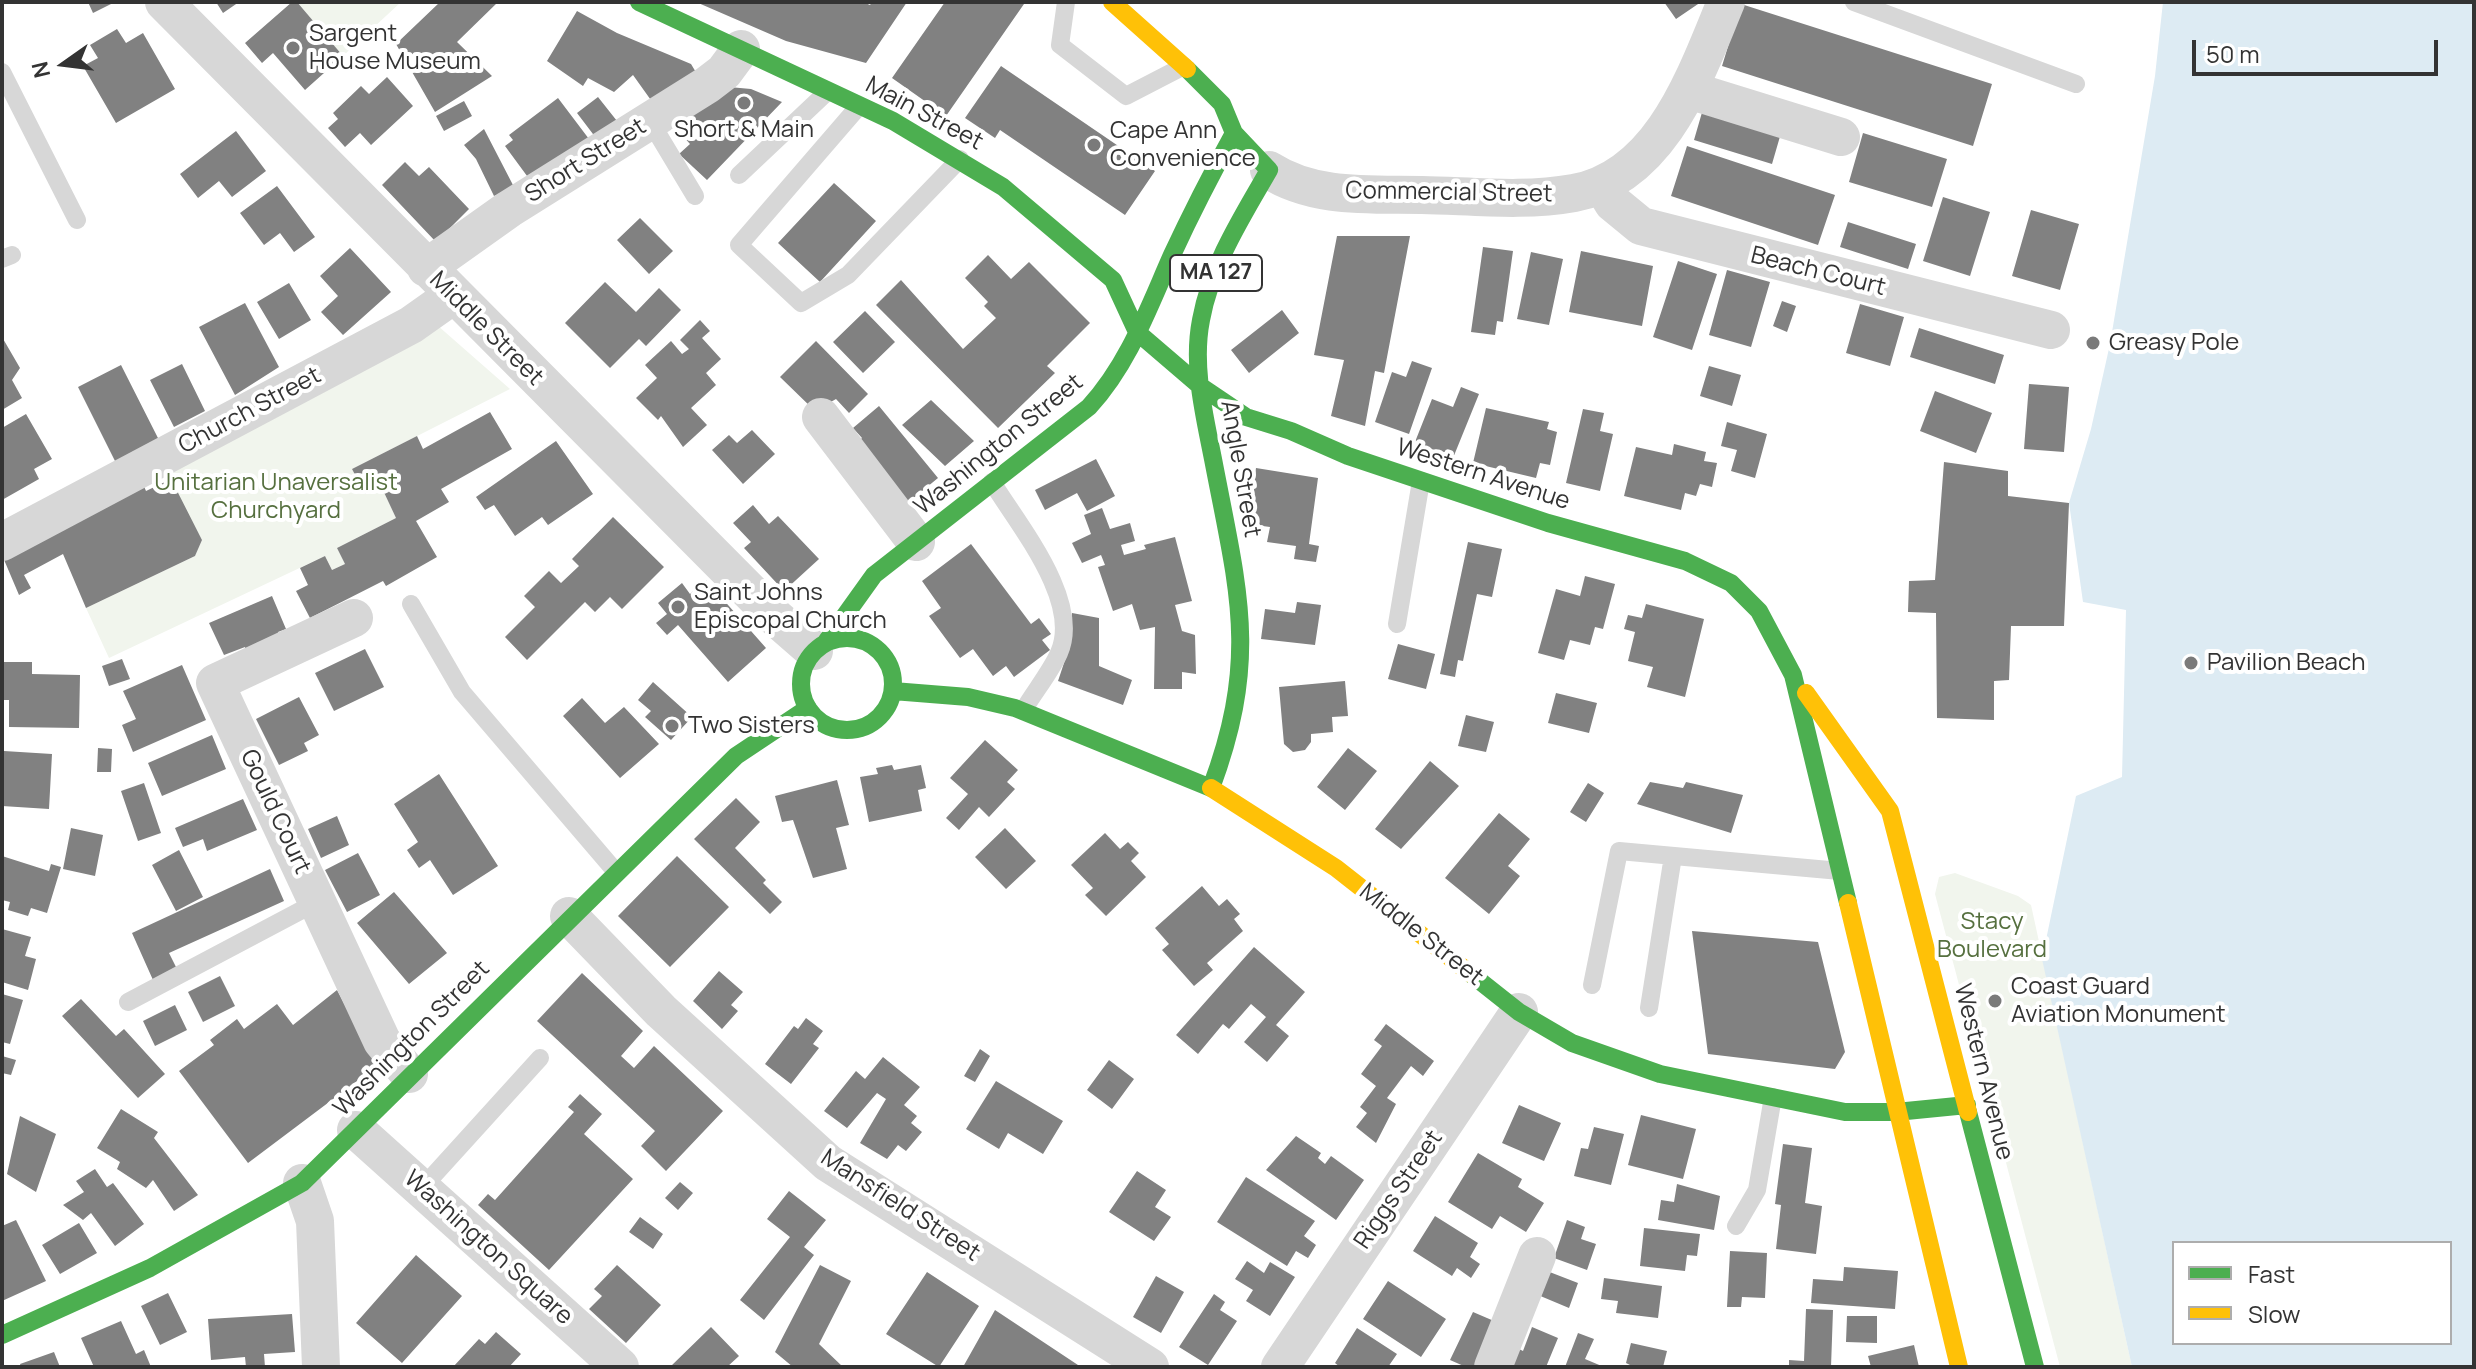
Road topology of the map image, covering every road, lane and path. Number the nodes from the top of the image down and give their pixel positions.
1 (164, 2) edge
2 (639, 2) edge
3 (1066, 2) edge
4 (1112, 2) edge
5 (1726, 2) edge
6 (1854, 2) edge
7 (741, 49) junction
8 (1184, 66) junction
9 (2, 72) edge
10 (2076, 84) dead end
11 (1689, 90) junction
12 (828, 91) junction
13 (859, 106) junction
14 (650, 121) junction
15 (1234, 133) junction
16 (1841, 137) dead end
17 (961, 159) junction
18 (1269, 170) junction
19 (739, 175) dead end
20 (1602, 185) junction
21 (695, 196) dead end
22 (77, 220) dead end
23 (1221, 262) junction
24 (426, 268) junction
25 (1165, 269) junction
26 (1126, 276) junction
27 (452, 296) junction
28 (2051, 330) dead end
29 (1137, 332) junction
30 (1200, 386) junction
31 (821, 417) dead end
32 (1421, 481) junction
33 (992, 482) junction
34 (2, 542) edge
35 (916, 542) junction
36 (411, 604) dead end
37 (354, 618) dead end
38 (1397, 624) dead end
39 (820, 647) junction
40 (1793, 675) junction
41 (893, 691) junction
42 (808, 708) junction
43 (1023, 711) junction
44 (1211, 788) junction
45 (1673, 856) junction
46 (1840, 871) junction
47 (616, 872) junction
48 (317, 902) junction
49 (569, 916) junction
50 (1592, 985) dead end
51 (128, 1002) dead end
52 (1649, 1008) dead end
53 (1519, 1012) junction
54 (540, 1058) dead end
55 (409, 1074) junction
56 (1773, 1097) junction
57 (1967, 1105) junction
58 (1896, 1112) junction
59 (356, 1130) junction
60 (302, 1183) junction
61 (422, 1188) junction
62 (1736, 1226) dead end
63 (1537, 1256) dead end
64 (2, 1335) edge
65 (321, 1367) edge
66 (620, 1367) edge
67 (1150, 1367) edge
68 (1280, 1367) edge
69 (1493, 1367) edge
70 (1959, 1367) edge
71 (2035, 1367) edge

1 - 24 street, Middle Street
2 - 7 main road, Main Street
3 - 8 lane
4 - 8 main road, Commercial Street
5 - 11 street, Commercial Street
6 - 10 lane
7 - 12 main road, Main Street
7 - 14 street, Short Street
8 - 15 main road, Commercial Street
9 - 22 lane
11 - 16 street
11 - 20 street, Commercial Street
12 - 13 main road, Main Street
12 - 19 lane
13 - 17 main road, Main Street
13 - 17 lane
14 - 21 lane
14 - 24 street, Short Street
15 - 18 main road, Commercial Street
15 - 25 main road, Washington Street / MA 127
17 - 26 main road, Main Street
18 - 20 street, Commercial Street
18 - 23 main road, Angle Street / MA 127
20 - 28 street, Beach Court
23 - 25 main road
23 - 30 main road, Angle Street / MA 127
24 - 27 street, Middle Street
25 - 26 main road
25 - 29 main road, Washington Street / MA 127
26 - 29 main road, Main Street
27 - 34 street, Church Street
27 - 39 street, Middle Street
29 - 30 main road, Western Avenue
29 - 33 main road, Washington Street
30 - 32 main road, Western Avenue
30 - 44 main road, Angle Street
31 - 35 street
32 - 38 lane
32 - 40 main road, Western Avenue
33 - 35 main road, Washington Street
33 - 43 lane
35 - 39 main road, Washington Street
36 - 47 lane
37 - 48 street, Gould Court
39 - 41 main road
39 - 42 main road
40 - 46 main road, Western Avenue
40 - 57 main road, Western Avenue
41 - 42 main road
41 - 43 main road, Middle Street
42 - 47 main road, Washington Street
43 - 44 main road, Middle Street
44 - 53 main road, Middle Street
45 - 46 lane
45 - 50 lane
45 - 52 lane
46 - 58 main road, Western Avenue
47 - 49 main road, Washington Street
48 - 51 lane
48 - 55 street, Gould Court
49 - 55 main road, Washington Street
49 - 67 street, Mansfield Street
53 - 56 main road, Middle Street
53 - 68 street, Riggs Street
54 - 61 lane
55 - 59 main road, Washington Street
56 - 58 main road, Middle Street
56 - 62 lane
57 - 58 main road, Middle Street
57 - 71 main road, Western Avenue
58 - 70 main road, Western Avenue
59 - 60 main road, Washington Street
59 - 61 street, Washington Square
60 - 64 main road, Washington Street
60 - 65 street
61 - 66 street, Washington Square
63 - 69 street

